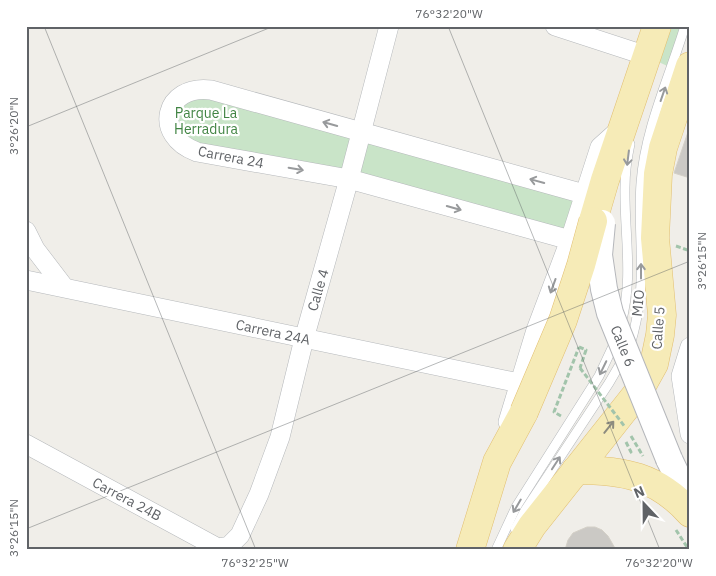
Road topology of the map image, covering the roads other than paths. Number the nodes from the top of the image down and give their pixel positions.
1 (389, 26) edge
2 (555, 26) edge
3 (656, 26) edge
4 (665, 26) edge
5 (685, 26) edge
6 (647, 56) junction
7 (688, 77) edge
8 (630, 127) junction
9 (361, 133) junction
10 (349, 178) junction
11 (595, 187) junction
12 (598, 222) junction
13 (26, 231) edge
14 (570, 240) junction
15 (26, 280) edge
16 (64, 287) junction
17 (304, 339) junction
18 (690, 347) edge
19 (519, 383) junction
20 (690, 434) edge
21 (26, 444) edge
22 (497, 462) junction
23 (576, 470) junction
24 (690, 503) edge
25 (680, 518) edge
26 (229, 546) joint
27 (470, 550) edge
28 (496, 550) edge
29 (505, 550) edge
30 (517, 550) edge

1 - 9 street, Calle 4
2 - 6 street
3 - 6 main road
4 - 8 lane, MIO
29 -> 5 lane, MIO
6 - 8 main road
23 -> 7 main road, Calle 5
8 - 11 main road
8 -> 28 lane, MIO
9 - 10 street, Calle 4
9 -> 10 street, Carrera 24
11 -> 9 street, Carrera 24
10 -> 14 street, Carrera 24
10 - 17 street, Calle 4
11 - 12 main road
11 - 14 street
12 - 22 main road, bridge
12 - 24 main road, Calle 6, bridge
13 - 16 street
14 -> 19 street
15 - 16 street, Carrera 24A
16 - 17 street, Carrera 24A
17 - 19 street, Carrera 24A
17 - 26 street, Calle 4
18 - 20 street
19 - 22 street
21 - 26 street, Carrera 24B
22 - 27 main road
23 - 25 main road
23 - 30 main road, Calle 5

